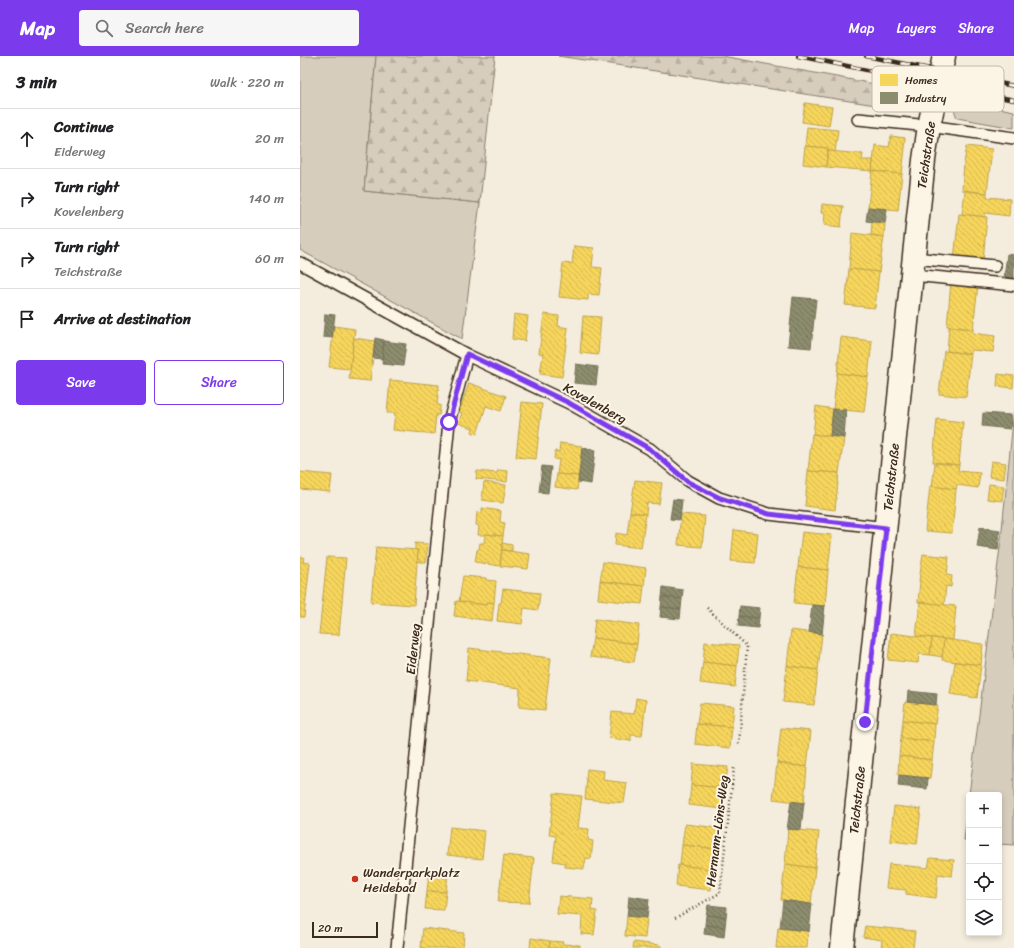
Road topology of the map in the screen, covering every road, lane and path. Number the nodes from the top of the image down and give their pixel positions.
1 (944, 56) edge
2 (942, 66) edge
3 (932, 112) edge
4 (858, 119) dead end
5 (929, 126) junction
6 (1014, 138) edge
7 (300, 263) edge
8 (914, 266) junction
9 (995, 266) dead end
10 (1014, 285) edge
11 (467, 354) junction
12 (886, 528) junction
13 (707, 608) dead end
14 (739, 744) dead end
15 (734, 768) dead end
16 (675, 918) dead end
17 (397, 948) edge
18 (842, 948) edge

1 - 2 street, Teichstraße
3 - 5 street, Teichstraße
4 - 5 lane
5 - 6 lane
5 - 8 street, Teichstraße
7 - 11 lane, Kovelenberg
8 - 9 lane
8 - 10 lane
8 - 12 street, Teichstraße
11 - 12 lane, Kovelenberg
11 - 17 lane, Eiderweg
12 - 18 street, Teichstraße
13 - 14 path
15 - 16 path, Hermann-Löns-Weg

